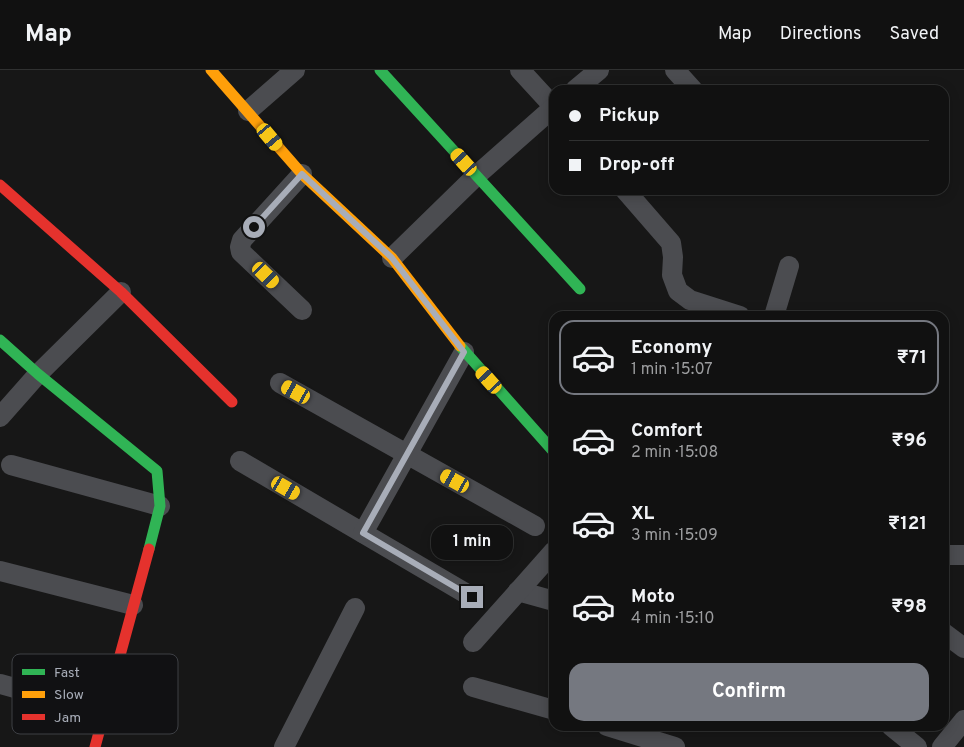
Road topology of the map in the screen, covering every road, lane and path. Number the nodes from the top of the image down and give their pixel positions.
1 (211, 70) edge
2 (295, 70) edge
3 (380, 70) edge
4 (520, 70) edge
5 (599, 70) edge
6 (675, 70) edge
7 (581, 85) edge
8 (688, 85) edge
9 (549, 102) edge
10 (549, 111) edge
11 (248, 112) junction
12 (302, 174) junction
13 (476, 175) junction
14 (0, 185) edge
15 (629, 195) edge
16 (392, 258) junction
17 (789, 266) dead end
18 (580, 289) dead end
19 (122, 292) junction
20 (302, 310) dead end
21 (724, 311) edge
22 (776, 311) edge
23 (0, 340) edge
24 (464, 352) junction
25 (38, 374) junction
26 (280, 383) dead end
27 (232, 402) dead end
28 (0, 417) edge
29 (549, 446) edge
30 (407, 454) junction
31 (240, 461) dead end
32 (11, 465) dead end
33 (160, 506) junction
34 (535, 526) dead end
35 (363, 533) junction
36 (949, 555) edge
37 (964, 555) edge
38 (549, 557) edge
39 (0, 572) edge
40 (518, 591) junction
41 (472, 597) dead end
42 (549, 600) edge
43 (133, 605) junction
44 (355, 608) dead end
45 (949, 637) edge
46 (473, 642) dead end
47 (964, 648) edge
48 (120, 654) edge
49 (473, 686) dead end
50 (549, 709) edge
51 (964, 720) edge
52 (627, 731) edge
53 (897, 731) edge
54 (99, 734) edge
55 (662, 740) edge
56 (95, 747) edge
57 (284, 747) edge
58 (917, 747) edge
59 (942, 747) edge

1 - 11 street
2 - 11 street
3 - 13 street
4 - 9 street
5 - 7 street
6 - 8 street
10 - 13 street
11 - 12 street
12 - 16 street
12 - 20 street
13 - 16 street
13 - 18 street
14 - 19 street
15 - 21 street
16 - 24 street
17 - 22 street
19 - 25 street
19 - 27 street
23 - 25 street
24 - 29 street
24 - 30 street
25 - 28 street
25 - 33 street
26 - 30 street
30 - 34 street
30 - 35 street
31 - 35 street
32 - 33 street
33 - 43 street
35 - 41 street
36 - 37 street
38 - 40 street
39 - 43 street
40 - 42 street
40 - 46 street
43 - 48 street
44 - 57 street
45 - 47 street
49 - 50 street
51 - 59 street
52 - 55 street
53 - 58 street
54 - 56 street

